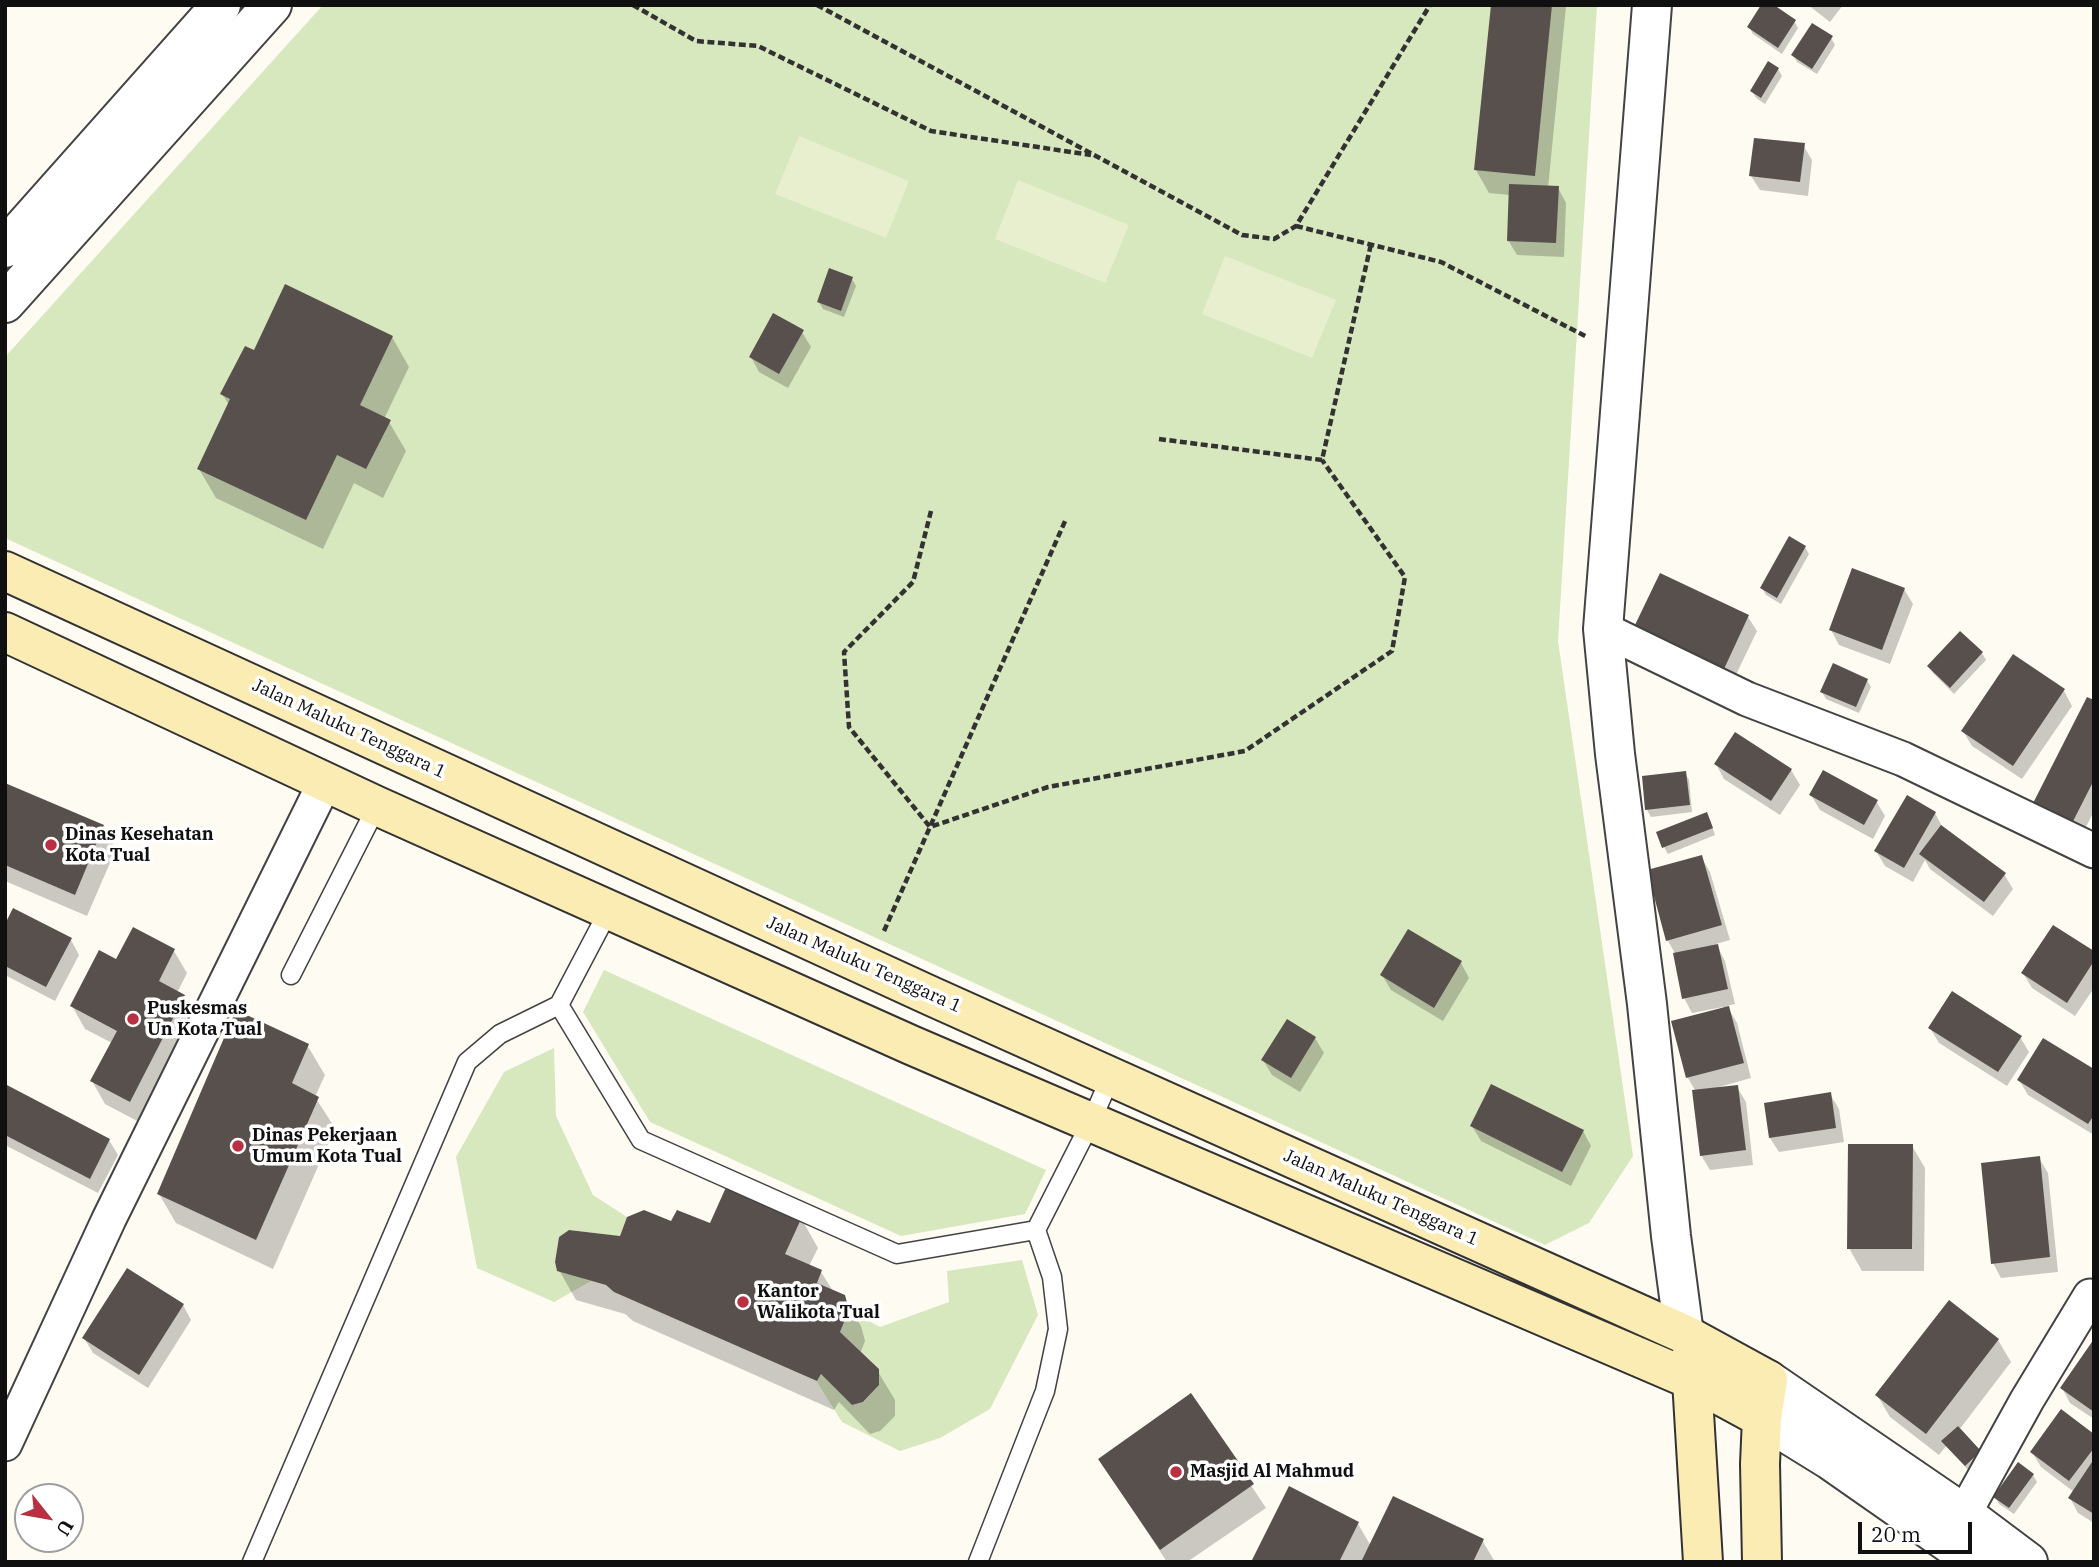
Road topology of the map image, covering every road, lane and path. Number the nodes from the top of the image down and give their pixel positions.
1 (221, 5) edge
2 (272, 5) edge
3 (633, 5) edge
4 (817, 5) edge
5 (1430, 5) edge
6 (1653, 5) edge
7 (1096, 156) junction
8 (1296, 226) junction
9 (1371, 244) junction
10 (5, 248) edge
11 (5, 303) edge
12 (1625, 357) junction
13 (1159, 439) dead end
14 (1322, 460) junction
15 (931, 511) dead end
16 (1066, 519) dead end
17 (5, 571) edge
18 (1603, 629) junction
19 (5, 632) edge
20 (326, 782) junction
21 (377, 806) junction
22 (930, 827) junction
23 (2094, 850) edge
24 (609, 910) junction
25 (869, 967) junction
26 (291, 975) dead end
27 (559, 1005) junction
28 (1111, 1076) junction
29 (1091, 1122) junction
30 (1036, 1230) junction
31 (2090, 1296) dead end
32 (1684, 1334) junction
33 (1692, 1380) junction
34 (1768, 1380) junction
35 (1762, 1418) junction
36 (5, 1444) edge
37 (1964, 1514) junction
38 (252, 1562) edge
39 (978, 1562) edge
40 (1703, 1562) edge
41 (1762, 1562) edge
42 (1976, 1562) edge
43 (2028, 1562) edge

1 - 10 street
2 - 11 street
3 - 7 path
4 - 7 path
5 - 8 path
6 - 12 street
7 - 8 path
8 - 9 path
9 - 12 path
9 - 14 path
12 - 18 street
13 - 14 path
14 - 22 path
15 - 22 path
16 - 22 path
17 - 25 main road, Jalan Maluku Tenggara 1
18 - 23 street
18 - 32 street
19 - 20 main road
20 - 21 main road
20 - 36 street
21 - 24 main road
21 - 26 lane
22 - 25 path
24 - 27 lane
24 - 29 main road
25 - 28 main road, Jalan Maluku Tenggara 1
27 - 30 lane
27 - 38 lane
28 - 29 lane
28 - 32 main road, Jalan Maluku Tenggara 1
29 - 30 lane
29 - 33 main road
30 - 39 lane
31 - 37 street
32 - 33 main road
32 - 34 main road, Jalan Maluku Tenggara 1
33 - 35 main road
33 - 40 main road
34 - 35 main road
34 - 37 street
35 - 41 main road
35 - 42 street
37 - 43 street

